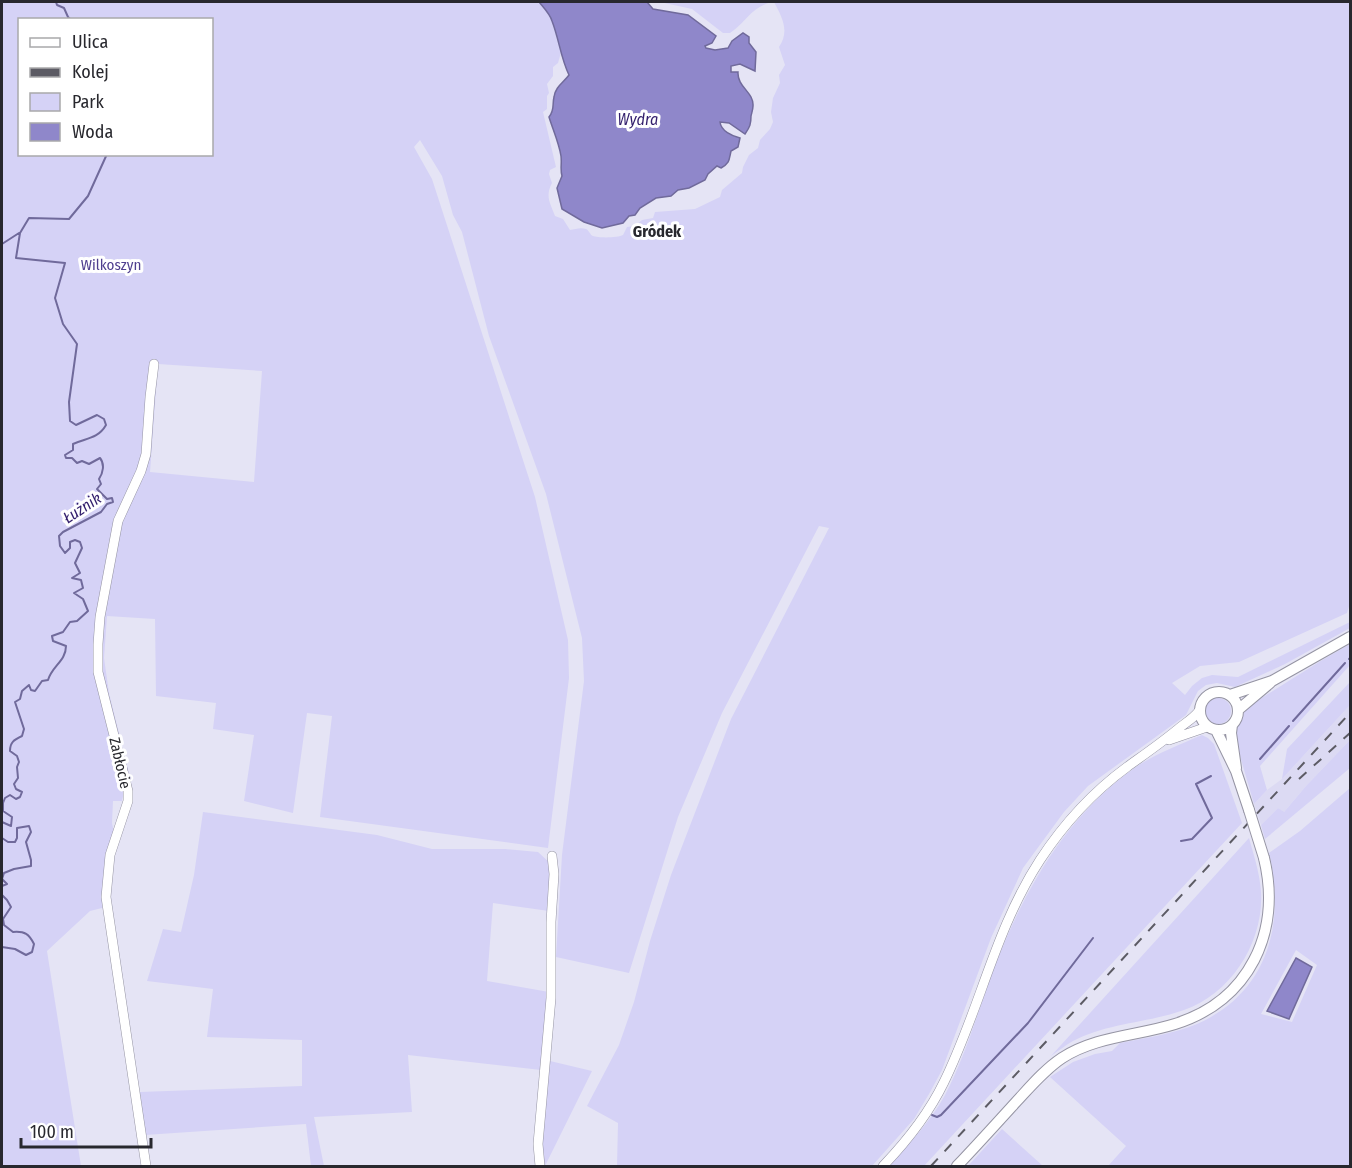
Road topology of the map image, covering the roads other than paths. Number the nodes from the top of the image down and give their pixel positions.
1 (154, 364) dead end
2 (1350, 637) edge
3 (1272, 681) junction
4 (1230, 695) junction
5 (1238, 710) junction
6 (1199, 711) junction
7 (1232, 725) junction
8 (1211, 728) junction
9 (1167, 740) junction
10 (1236, 771) junction
11 (552, 856) dead end
12 (146, 1167) edge
13 (540, 1167) edge
14 (883, 1167) edge
15 (957, 1167) edge

1 - 12 street, Zabłocie
2 - 3 street
3 - 4 street
3 - 5 street
4 - 5 street
4 - 6 street
5 - 7 street
6 - 8 street
6 - 9 street
7 - 8 street
7 - 10 street
8 - 9 street
8 - 10 street
9 - 14 street
10 - 15 street, bridge
11 - 13 street

